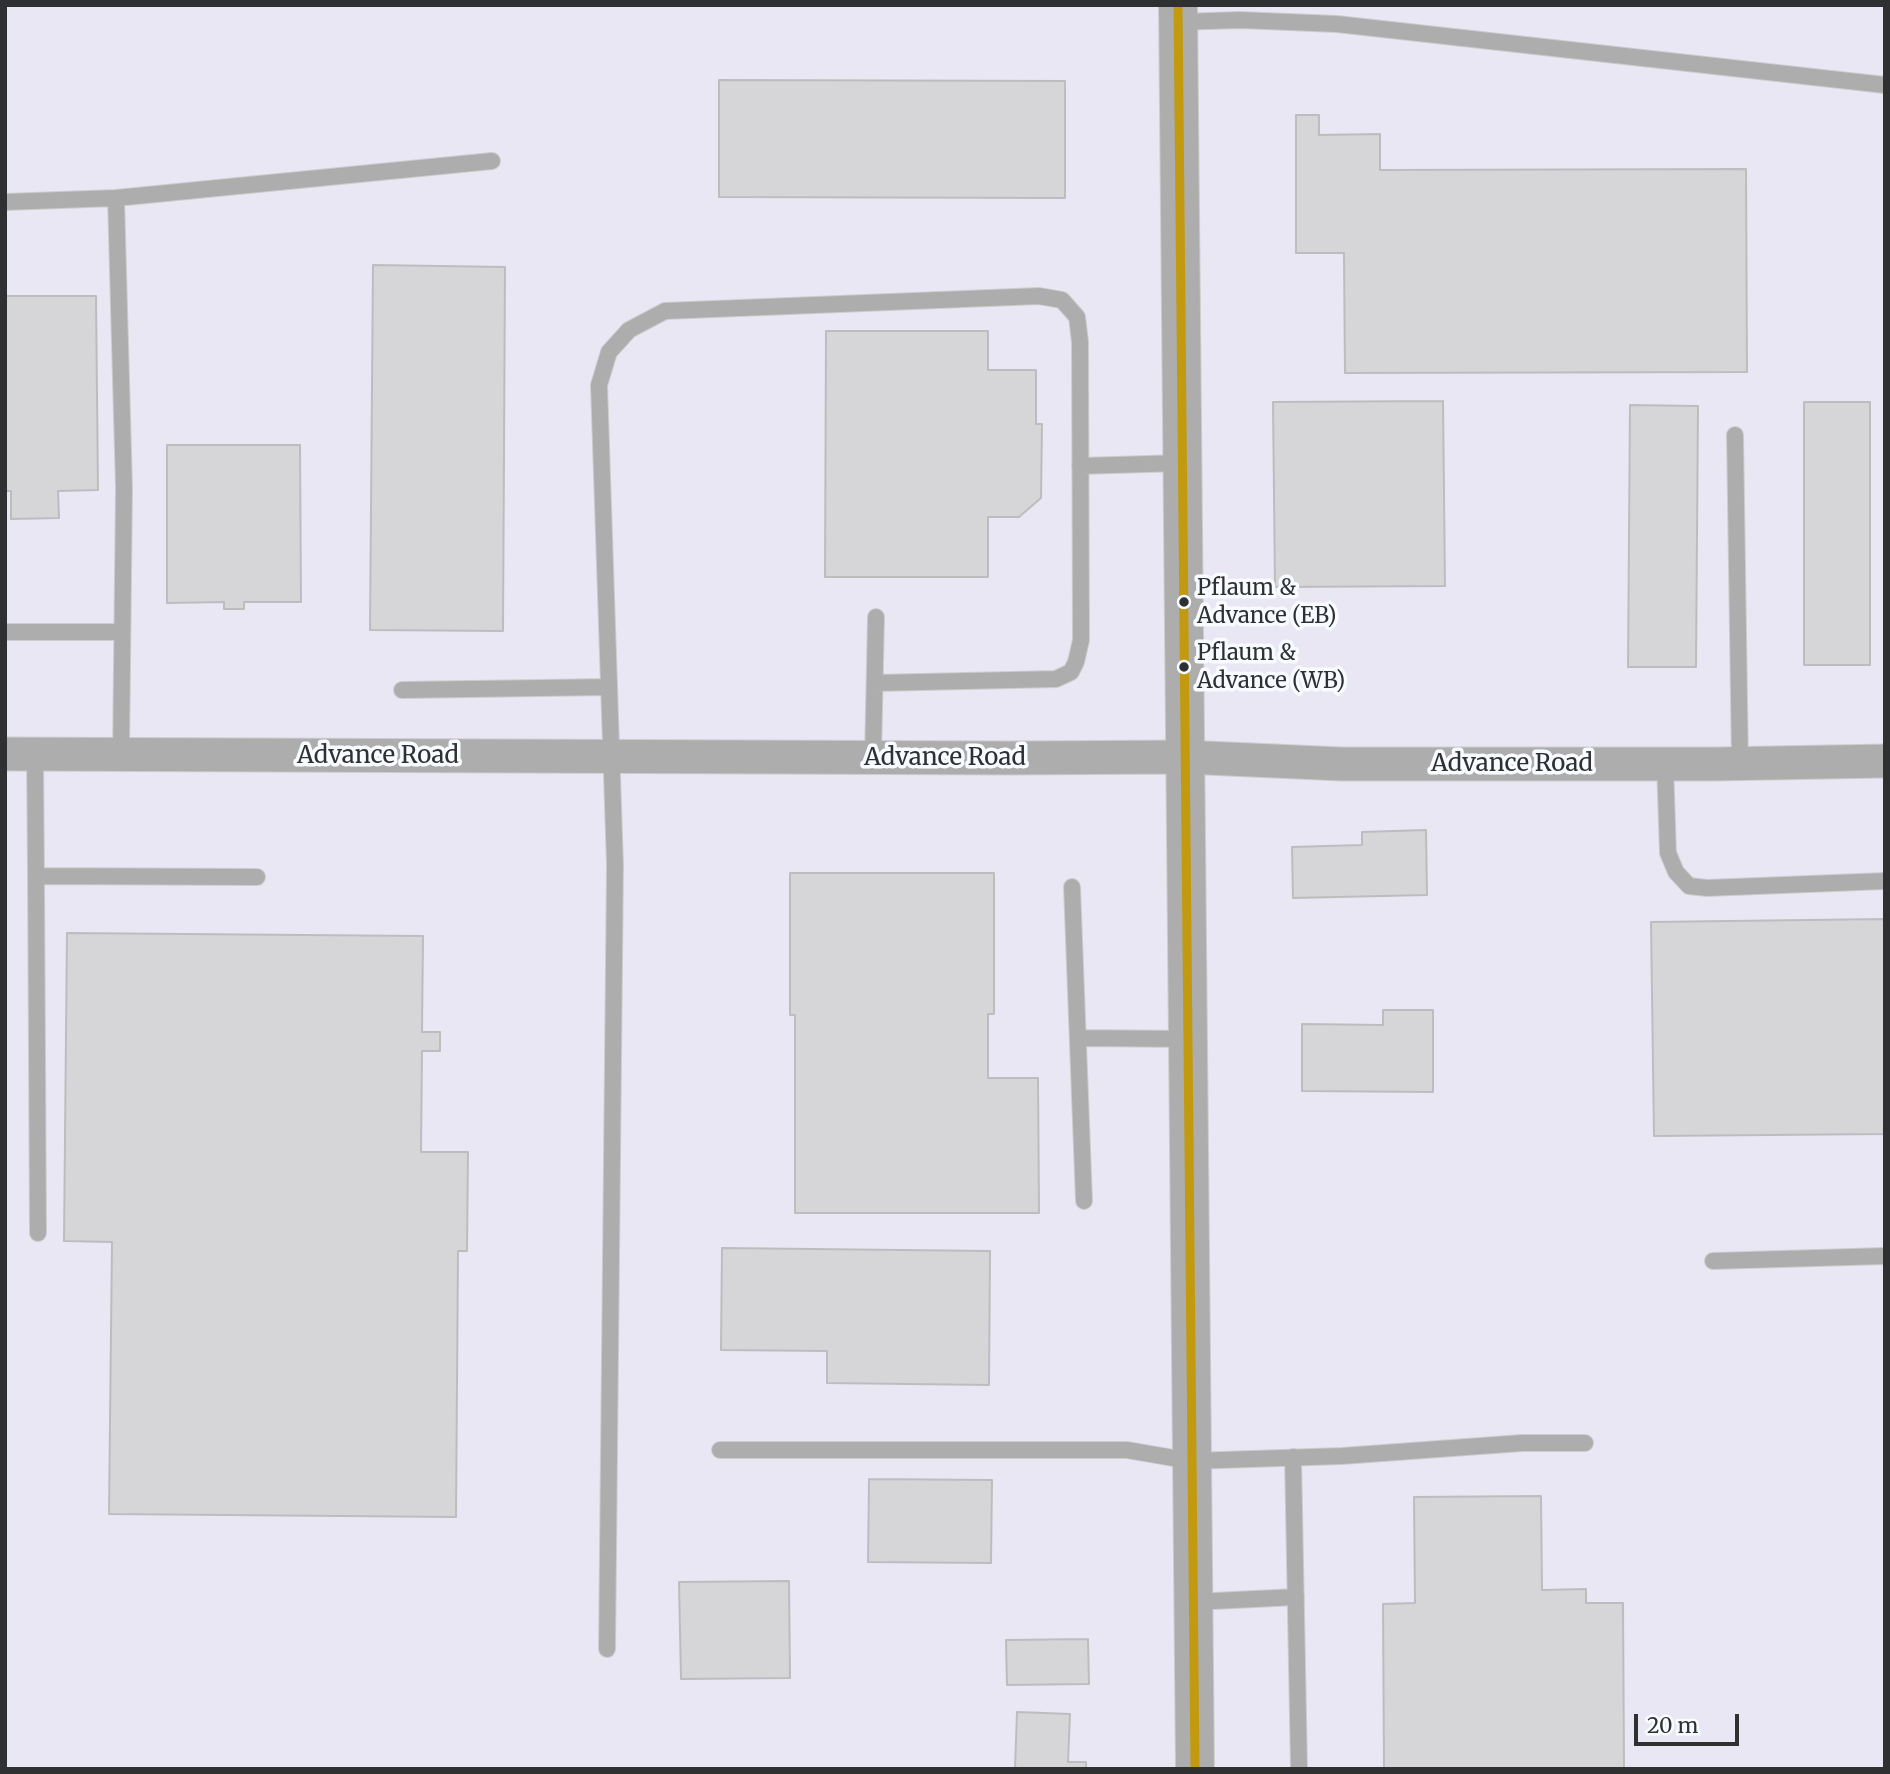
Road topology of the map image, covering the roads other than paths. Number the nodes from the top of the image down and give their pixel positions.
1 (1178, 14) edge
2 (1885, 85) edge
3 (492, 161) dead end
4 (116, 198) junction
5 (5, 202) edge
6 (1735, 435) dead end
7 (1181, 463) junction
8 (1080, 466) junction
9 (876, 617) dead end
10 (5, 632) edge
11 (122, 632) junction
12 (875, 683) junction
13 (609, 687) junction
14 (402, 690) dead end
15 (20, 754) edge
16 (121, 754) junction
17 (612, 756) junction
18 (873, 757) junction
19 (1184, 757) junction
20 (1885, 761) edge
21 (1665, 764) junction
22 (1740, 764) junction
23 (36, 876) junction
24 (257, 877) dead end
25 (1885, 881) edge
26 (1072, 887) dead end
27 (1078, 1038) junction
28 (1187, 1039) junction
29 (1084, 1200) dead end
30 (38, 1233) dead end
31 (1885, 1256) edge
32 (1713, 1261) dead end
33 (1585, 1443) dead end
34 (720, 1450) dead end
35 (1293, 1457) junction
36 (1191, 1461) junction
37 (1296, 1597) junction
38 (1193, 1602) junction
39 (607, 1649) dead end
40 (1195, 1769) edge
41 (1299, 1769) edge

1 - 2 lane
1 - 7 street
3 - 4 lane
4 - 5 lane
4 - 11 lane
6 - 22 lane
7 - 8 lane
7 - 19 street
8 - 12 lane
8 - 13 lane
9 - 12 lane
10 - 11 lane
11 - 16 lane
12 - 18 lane
13 - 14 lane
13 - 17 lane
15 - 16 street, Advance Road
15 - 23 lane
16 - 17 street, Advance Road
17 - 18 street, Advance Road
17 - 39 lane
18 - 19 street, Advance Road
19 - 21 street, Advance Road
19 - 28 street
20 - 22 street, Advance Road
21 - 22 street, Advance Road
21 - 25 lane
23 - 24 lane
23 - 30 lane
26 - 27 lane
27 - 28 lane
27 - 29 lane
28 - 36 street
31 - 32 lane
33 - 35 lane
34 - 36 lane
35 - 36 lane
35 - 37 lane
36 - 38 street
37 - 38 lane
37 - 41 lane
38 - 40 street

